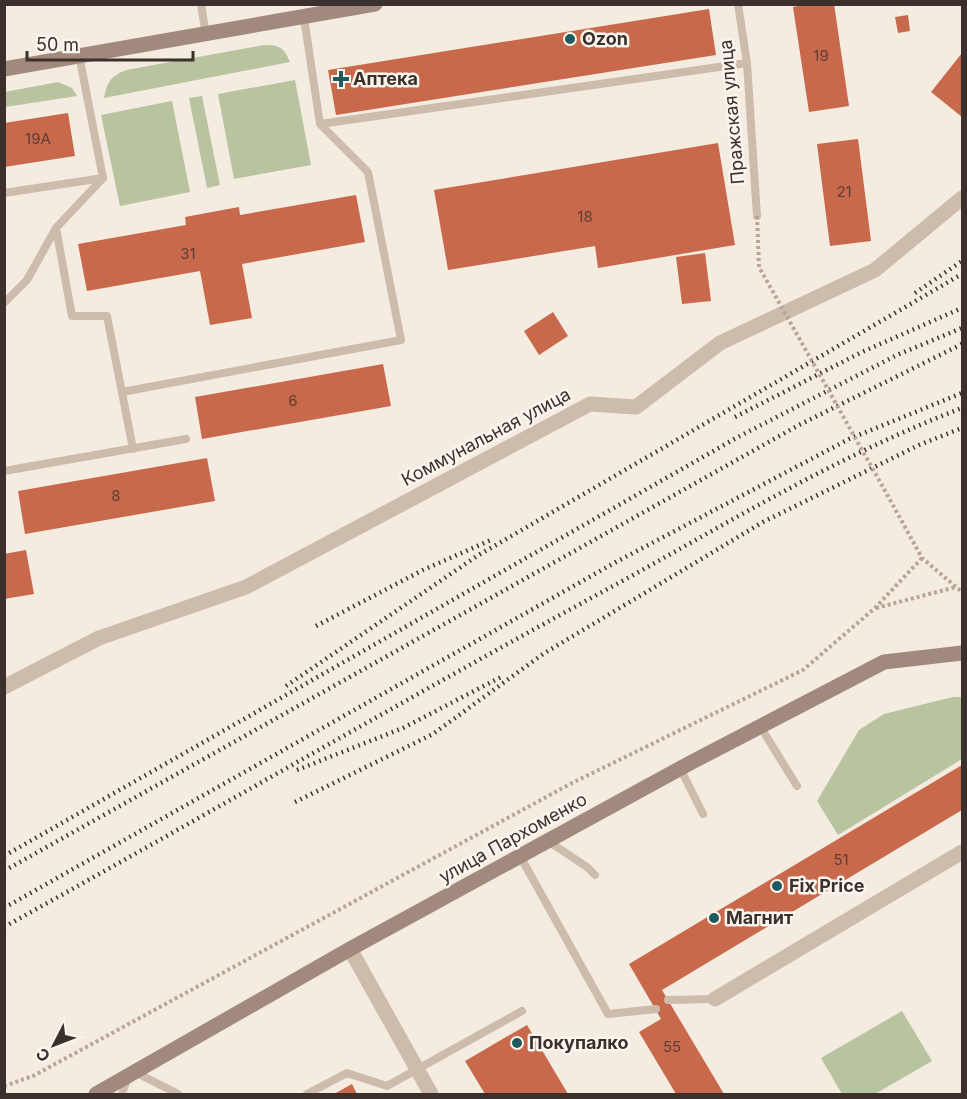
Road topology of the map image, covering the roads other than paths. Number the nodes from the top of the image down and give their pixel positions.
1 (201, 4) edge
2 (375, 4) edge
3 (738, 4) edge
4 (304, 18) junction
5 (206, 36) junction
6 (79, 55) junction
7 (747, 63) junction
8 (4, 69) edge
9 (320, 124) junction
10 (103, 178) junction
11 (4, 193) edge
12 (963, 198) edge
13 (757, 216) road end
14 (56, 228) junction
15 (4, 303) edge
16 (122, 392) junction
17 (186, 439) dead end
18 (133, 449) junction
19 (4, 471) edge
20 (963, 653) edge
21 (4, 687) edge
22 (760, 726) junction
23 (680, 768) junction
24 (797, 786) dead end
25 (704, 814) dead end
26 (548, 840) junction
27 (963, 852) edge
28 (520, 856) junction
29 (595, 875) dead end
30 (350, 949) junction
31 (714, 999) joint
32 (668, 1000) dead end
33 (656, 1009) dead end
34 (522, 1011) dead end
35 (417, 1070) junction
36 (132, 1076) junction
37 (96, 1095) edge
38 (122, 1095) edge
39 (178, 1095) edge
40 (307, 1095) edge
41 (431, 1095) edge

1 - 5 lane
2 - 4 street
3 - 7 lane, Пражская улица
4 - 5 street
4 - 9 lane
5 - 6 street
6 - 8 street
6 - 10 lane
7 - 9 lane
7 - 13 lane, Пражская улица
9 - 16 lane
10 - 11 lane
10 - 14 lane
12 - 21 street, Коммунальная улица
14 - 15 lane
14 - 16 lane
16 - 18 lane
17 - 18 lane
18 - 19 lane
20 - 22 street, улица Пархоменко
22 - 23 street, улица Пархоменко
22 - 24 lane
23 - 25 lane
23 - 26 street, улица Пархоменко
26 - 28 street, улица Пархоменко
26 - 29 lane
27 - 31 street
28 - 30 street, улица Пархоменко
28 - 33 lane
30 - 35 street
30 - 36 street, улица Пархоменко
31 - 32 lane
34 - 35 lane
35 - 40 lane
35 - 41 street
36 - 37 street, улица Пархоменко
36 - 38 lane
36 - 39 lane

